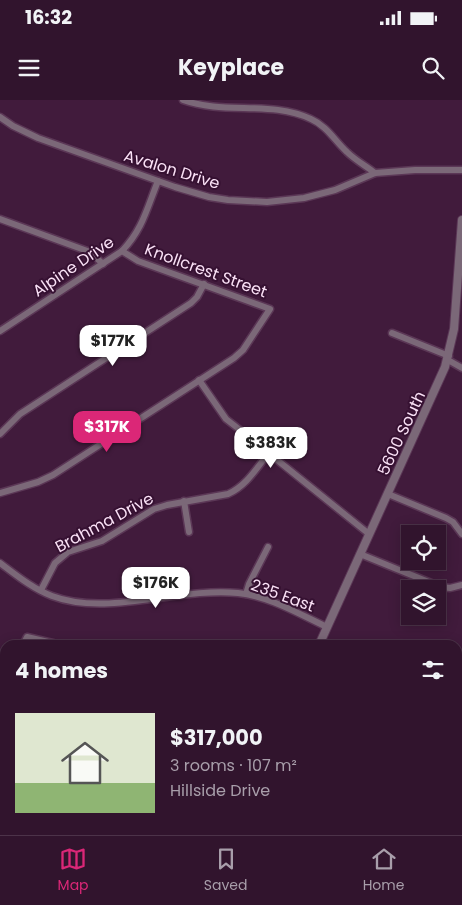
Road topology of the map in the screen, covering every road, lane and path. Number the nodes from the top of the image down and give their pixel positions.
1 (183, 100) edge
2 (0, 117) edge
3 (462, 170) edge
4 (374, 173) junction
5 (158, 181) junction
6 (0, 220) edge
7 (462, 220) edge
8 (122, 251) junction
9 (461, 260) edge
10 (104, 264) junction
11 (204, 284) junction
12 (0, 331) edge
13 (392, 333) dead end
14 (448, 358) junction
15 (462, 368) edge
16 (199, 380) junction
17 (0, 434) edge
18 (268, 454) junction
19 (0, 493) edge
20 (388, 494) junction
21 (184, 502) junction
22 (189, 532) dead end
23 (370, 534) junction
24 (462, 534) edge
25 (268, 547) dead end
26 (360, 554) junction
27 (0, 563) edge
28 (462, 585) edge
29 (41, 590) junction
30 (246, 594) junction
31 (327, 627) junction
32 (26, 640) edge
33 (40, 640) edge
34 (321, 640) edge

1 - 4 street
2 - 5 street, Avalon Drive
3 - 4 street, Avalon Drive
4 - 5 street, Avalon Drive
5 - 8 street, Alpine Drive
6 - 10 street
7 - 9 street, 5600 South
8 - 10 street, Alpine Drive
8 - 11 street, Knollcrest Street
9 - 14 street, 5600 South
10 - 12 street, Alpine Drive
11 - 16 street, Knollcrest Street
11 - 17 street
13 - 14 street
14 - 15 street
14 - 20 street, 5600 South
16 - 18 street
16 - 19 street
18 - 21 street, Brahma Drive
18 - 23 street
20 - 23 street, 5600 South
20 - 24 street
21 - 22 street
21 - 29 street, Brahma Drive
23 - 26 street, 5600 South
25 - 30 street
26 - 28 street
26 - 31 street, 5600 South
27 - 29 street, 235 East
29 - 30 street, 235 East
30 - 31 street, 235 East
31 - 34 street, 5600 South
32 - 33 street

